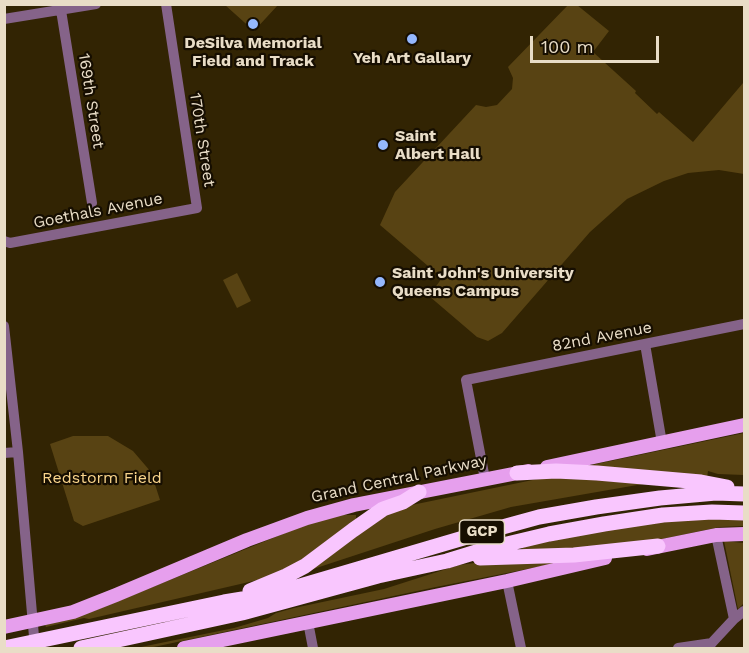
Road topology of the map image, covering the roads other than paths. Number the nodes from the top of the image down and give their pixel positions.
1 (96, 4) edge
2 (166, 4) edge
3 (60, 7) edge
4 (4, 19) edge
5 (92, 203) dead end
6 (197, 208) joint
7 (4, 241) edge
8 (744, 324) edge
9 (4, 326) edge
10 (645, 344) junction
11 (744, 425) edge
12 (662, 443) junction
13 (18, 452) junction
14 (4, 453) edge
15 (517, 473) junction
16 (485, 478) junction
17 (419, 492) junction
18 (744, 492) edge
19 (744, 513) edge
20 (744, 534) edge
21 (716, 535) junction
22 (658, 546) junction
23 (447, 561) junction
24 (507, 581) junction
25 (224, 602) junction
26 (744, 611) edge
27 (734, 619) junction
28 (308, 622) junction
29 (33, 624) junction
30 (4, 627) edge
31 (209, 646) edge
32 (709, 646) edge
33 (4, 648) edge
34 (35, 648) edge
35 (81, 648) edge
36 (184, 648) edge
37 (313, 648) edge
38 (521, 648) edge
39 (678, 648) edge

1 - 3 street
2 - 6 street, 170th Street
3 - 4 street
3 - 5 street, 169th Street
6 - 7 street, Goethals Avenue
8 - 10 street, 82nd Avenue
9 - 13 street
10 - 12 street
10 - 16 street, 82nd Avenue
11 - 12 main road, Grand Central Parkway
12 - 15 main road, Grand Central Parkway
13 - 14 street
13 - 29 street
15 - 16 main road, Grand Central Parkway
15 - 18 highway
16 - 17 main road, Grand Central Parkway
17 - 25 highway
17 - 29 main road, Grand Central Parkway
18 - 25 highway, GCP
19 - 23 highway, GCP
20 - 21 main road
21 - 22 main road
21 - 27 street
22 - 23 highway
22 - 24 main road
23 - 35 highway, GCP
24 - 28 main road
24 - 38 street
25 - 33 highway, GCP
26 - 27 street
27 - 32 street
28 - 31 main road
28 - 37 street
29 - 30 main road, Grand Central Parkway
29 - 34 street
31 - 36 main road
32 - 39 street

